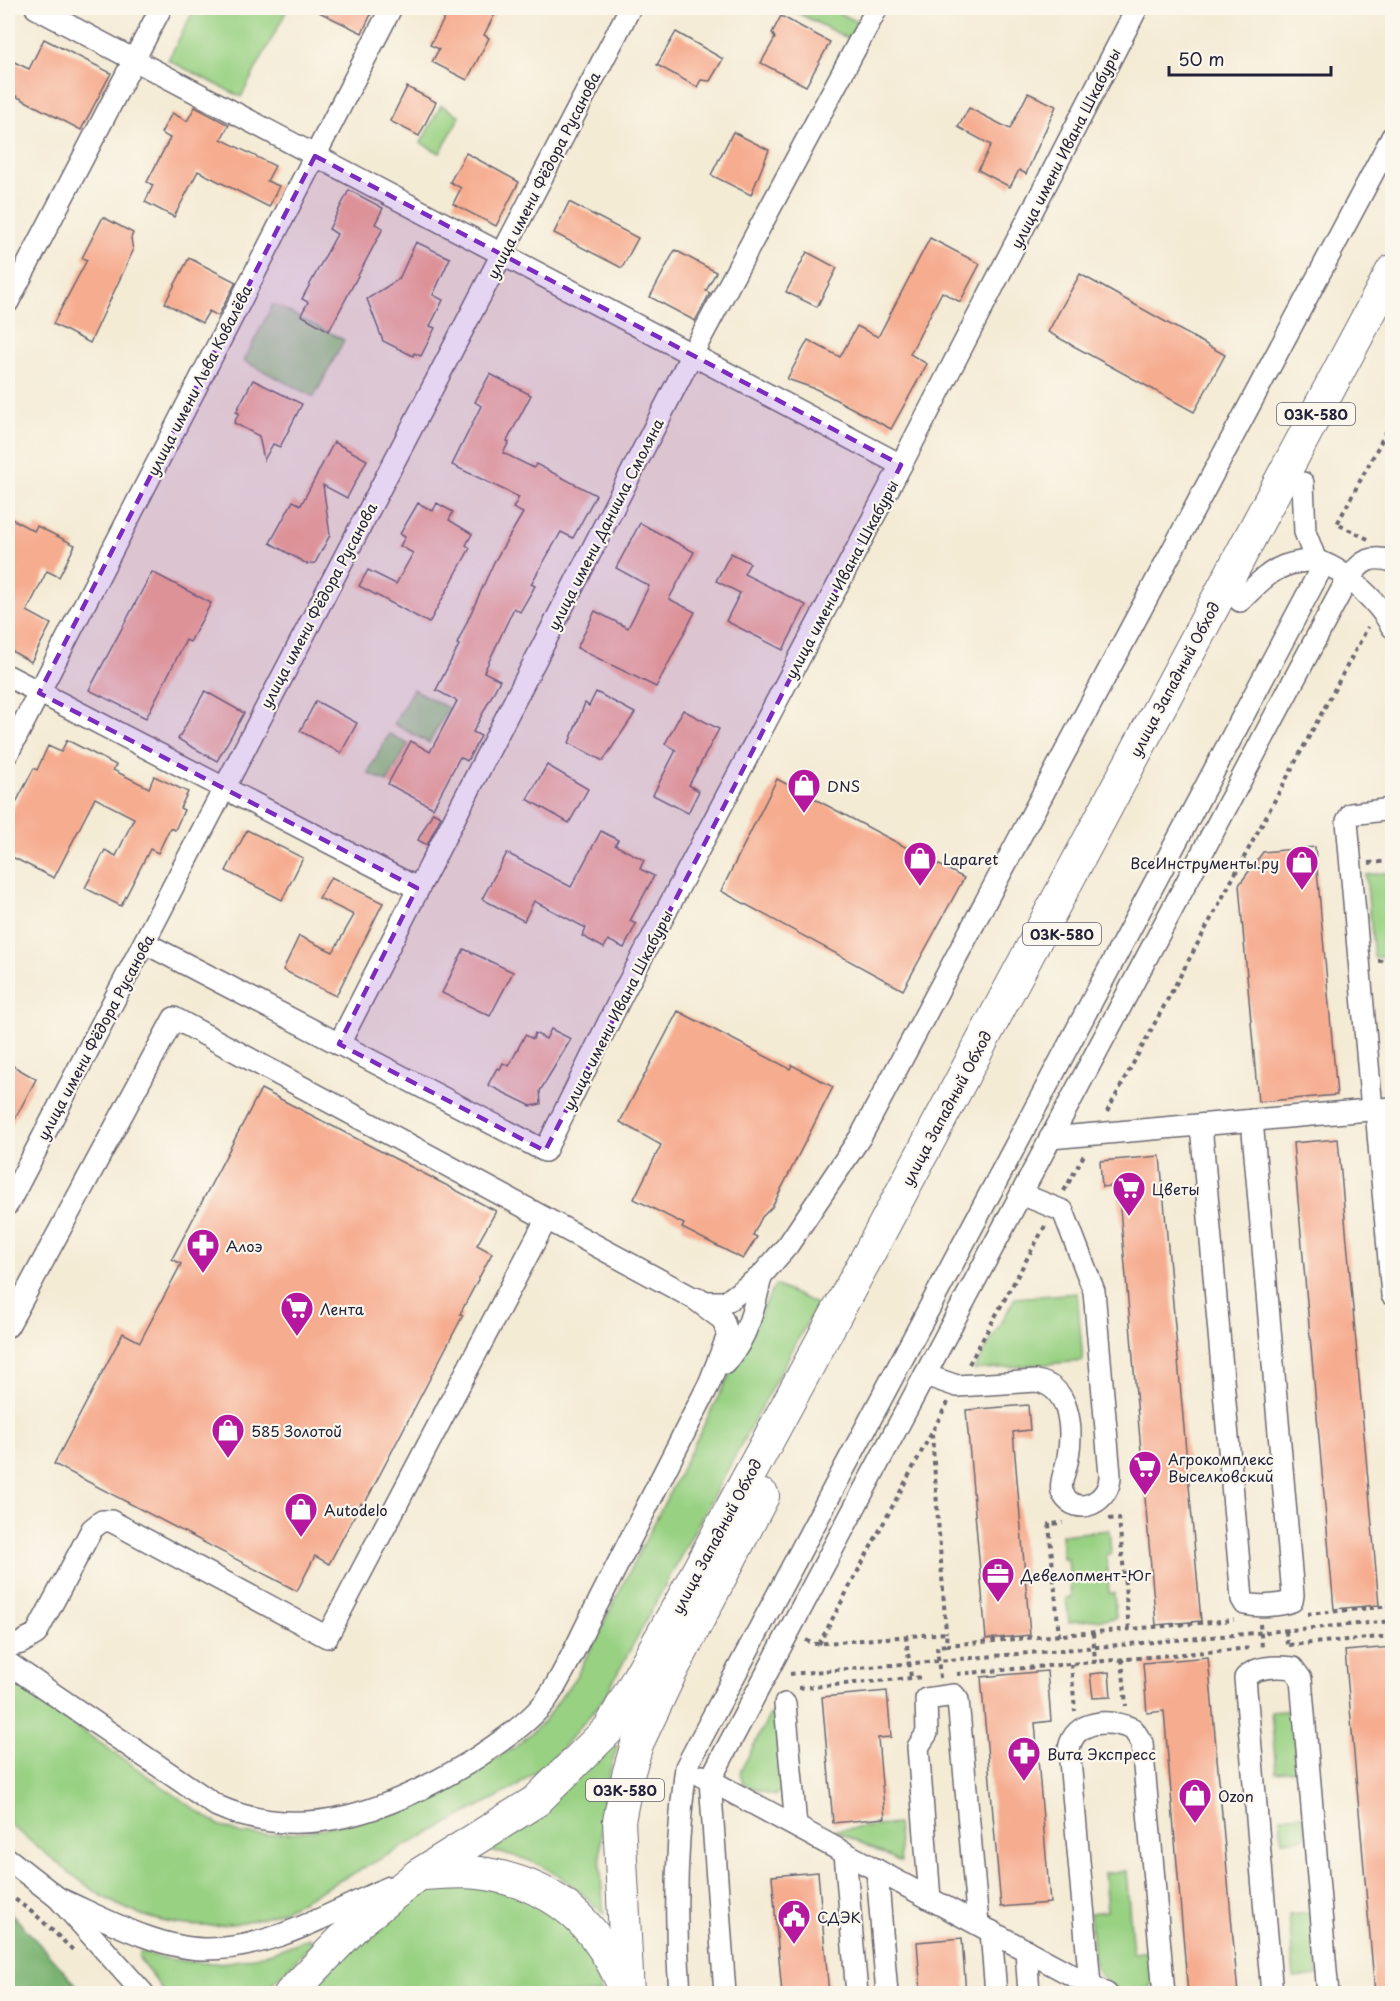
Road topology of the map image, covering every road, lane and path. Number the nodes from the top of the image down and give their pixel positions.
1 (36, 8) edge
2 (161, 8) edge
3 (391, 8) edge
4 (630, 8) edge
5 (877, 8) edge
6 (1137, 8) edge
7 (134, 60) junction
8 (1392, 137) edge
9 (315, 156) junction
10 (502, 256) junction
11 (1392, 271) edge
12 (8, 302) edge
13 (1392, 315) edge
14 (691, 356) junction
15 (1392, 421) edge
16 (901, 465) junction
17 (1303, 483) junction
18 (1374, 541) dead end
19 (1392, 561) edge
20 (1320, 563) junction
21 (1349, 578) junction
22 (1240, 601) junction
23 (1392, 627) edge
24 (8, 676) edge
25 (39, 693) junction
26 (8, 753) edge
27 (222, 789) junction
28 (1203, 791) junction
29 (1228, 804) junction
30 (1392, 809) edge
31 (417, 888) junction
32 (145, 942) junction
33 (339, 1044) junction
34 (1380, 1109) edge
35 (1252, 1120) junction
36 (1201, 1125) junction
37 (1050, 1138) junction
38 (1021, 1194) junction
39 (8, 1204) edge
40 (546, 1220) junction
41 (761, 1276) junction
42 (688, 1295) junction
43 (1392, 1295) edge
44 (8, 1326) edge
45 (925, 1375) junction
46 (709, 1384) junction
47 (932, 1433) dead end
48 (1099, 1520) dead end
49 (1069, 1522) dead end
50 (1392, 1606) edge
51 (1296, 1615) dead end
52 (1260, 1618) dead end
53 (1236, 1620) dead end
54 (1392, 1621) edge
55 (1286, 1623) dead end
56 (1129, 1630) junction
57 (1286, 1630) junction
58 (789, 1631) junction
59 (945, 1633) junction
60 (1093, 1633) junction
61 (1261, 1633) junction
62 (906, 1636) junction
63 (1059, 1636) junction
64 (1392, 1636) edge
65 (1287, 1645) junction
66 (8, 1646) edge
67 (947, 1646) junction
68 (1272, 1646) dead end
69 (1280, 1646) dead end
70 (1094, 1647) junction
71 (1262, 1647) junction
72 (1122, 1659) junction
73 (938, 1661) junction
74 (1095, 1662) junction
75 (8, 1663) edge
76 (909, 1664) junction
77 (1071, 1664) junction
78 (771, 1666) junction
79 (940, 1675) junction
80 (911, 1678) junction
81 (941, 1696) junction
82 (785, 1704) joint
83 (1128, 1726) junction
84 (1077, 1732) junction
85 (686, 1767) junction
86 (710, 1780) junction
87 (796, 1826) junction
88 (845, 1853) junction
89 (8, 1859) edge
90 (877, 1870) junction
91 (418, 1875) junction
92 (8, 1894) edge
93 (58, 1898) junction
94 (930, 1899) junction
95 (984, 1928) junction
96 (1026, 1950) junction
97 (80, 1957) dead end
98 (1098, 1989) edge
99 (144, 1994) edge
100 (290, 1994) edge
101 (627, 1994) edge
102 (680, 1994) edge
103 (725, 1994) edge
104 (857, 1994) edge
105 (887, 1994) edge
106 (996, 1994) edge
107 (1029, 1994) edge
108 (1164, 1994) edge
109 (1272, 1994) edge
110 (1328, 1994) edge

1 - 7 street
2 - 7 street
3 - 9 street, улица имени Льва Ковалёва
4 - 10 street, улица имени Фёдора Русанова
5 - 14 street, улица имени Даниила Смоляна
6 - 16 street, улица имени Ивана Шкабуры
7 - 9 street
7 - 12 street
8 - 41 street
9 - 10 street
9 - 25 street, улица имени Льва Ковалёва
10 - 14 street
10 - 27 street, улица имени Фёдора Русанова
11 - 91 highway, улица Западный Обход / 03К-580
13 - 17 highway, улица Западный Обход / 03К-580
14 - 16 street
14 - 31 street, улица имени Даниила Смоляна
15 - 18 path
16 - 33 street, улица имени Ивана Шкабуры
17 - 20 street
17 - 22 highway, улица Западный Обход / 03К-580
19 - 21 street
20 - 21 street
20 - 22 street
20 - 28 street
21 - 23 street
21 - 29 street
22 - 101 highway, улица Западный Обход / 03К-580
24 - 25 street
25 - 26 street, улица имени Льва Ковалёва
25 - 27 street
27 - 31 street
27 - 32 street, улица имени Фёдора Русанова
28 - 29 street
28 - 85 street
29 - 37 street
30 - 34 street
31 - 33 street, улица имени Даниила Смоляна
32 - 33 street
32 - 39 street, улица имени Фёдора Русанова
34 - 35 street
34 - 43 street
35 - 36 street
35 - 36 street
36 - 37 street
37 - 38 street
38 - 45 street
38 - 45 street
40 - 42 street
40 - 44 street
40 - 66 street
41 - 42 street
41 - 46 street
42 - 46 street
45 - 58 street
46 - 75 street
47 - 59 path
48 - 56 path
49 - 63 path
50 - 51 path
52 - 61 path
53 - 56 path
54 - 57 path
55 - 57 path
56 - 60 path
57 - 61 path
57 - 65 path
58 - 62 path
58 - 78 street
59 - 62 path
59 - 67 path
60 - 63 path
60 - 70 path
61 - 70 path
61 - 71 path
62 - 76 path
63 - 67 path
64 - 65 path
65 - 69 path
67 - 73 path
68 - 71 path
70 - 73 path
70 - 74 path
71 - 72 path
72 - 74 path
72 - 83 path
73 - 76 path
73 - 79 path
74 - 77 path
76 - 78 path
76 - 80 path
77 - 79 path
77 - 84 path
78 - 86 street
79 - 80 path
79 - 81 path
80 - 82 path
81 - 94 street
81 - 95 street
82 - 87 street
83 - 84 street
83 - 108 street
84 - 98 street
85 - 86 street
85 - 102 street
86 - 87 street
86 - 103 street
87 - 88 street
88 - 90 street
88 - 104 street
89 - 93 street
90 - 94 street
90 - 105 street
91 - 93 street
91 - 100 highway, 03К-580
91 - 101 highway, 03К-580
92 - 97 path
93 - 99 street
94 - 95 street
95 - 96 street
95 - 106 street
96 - 98 street
96 - 107 street
109 - 110 street

